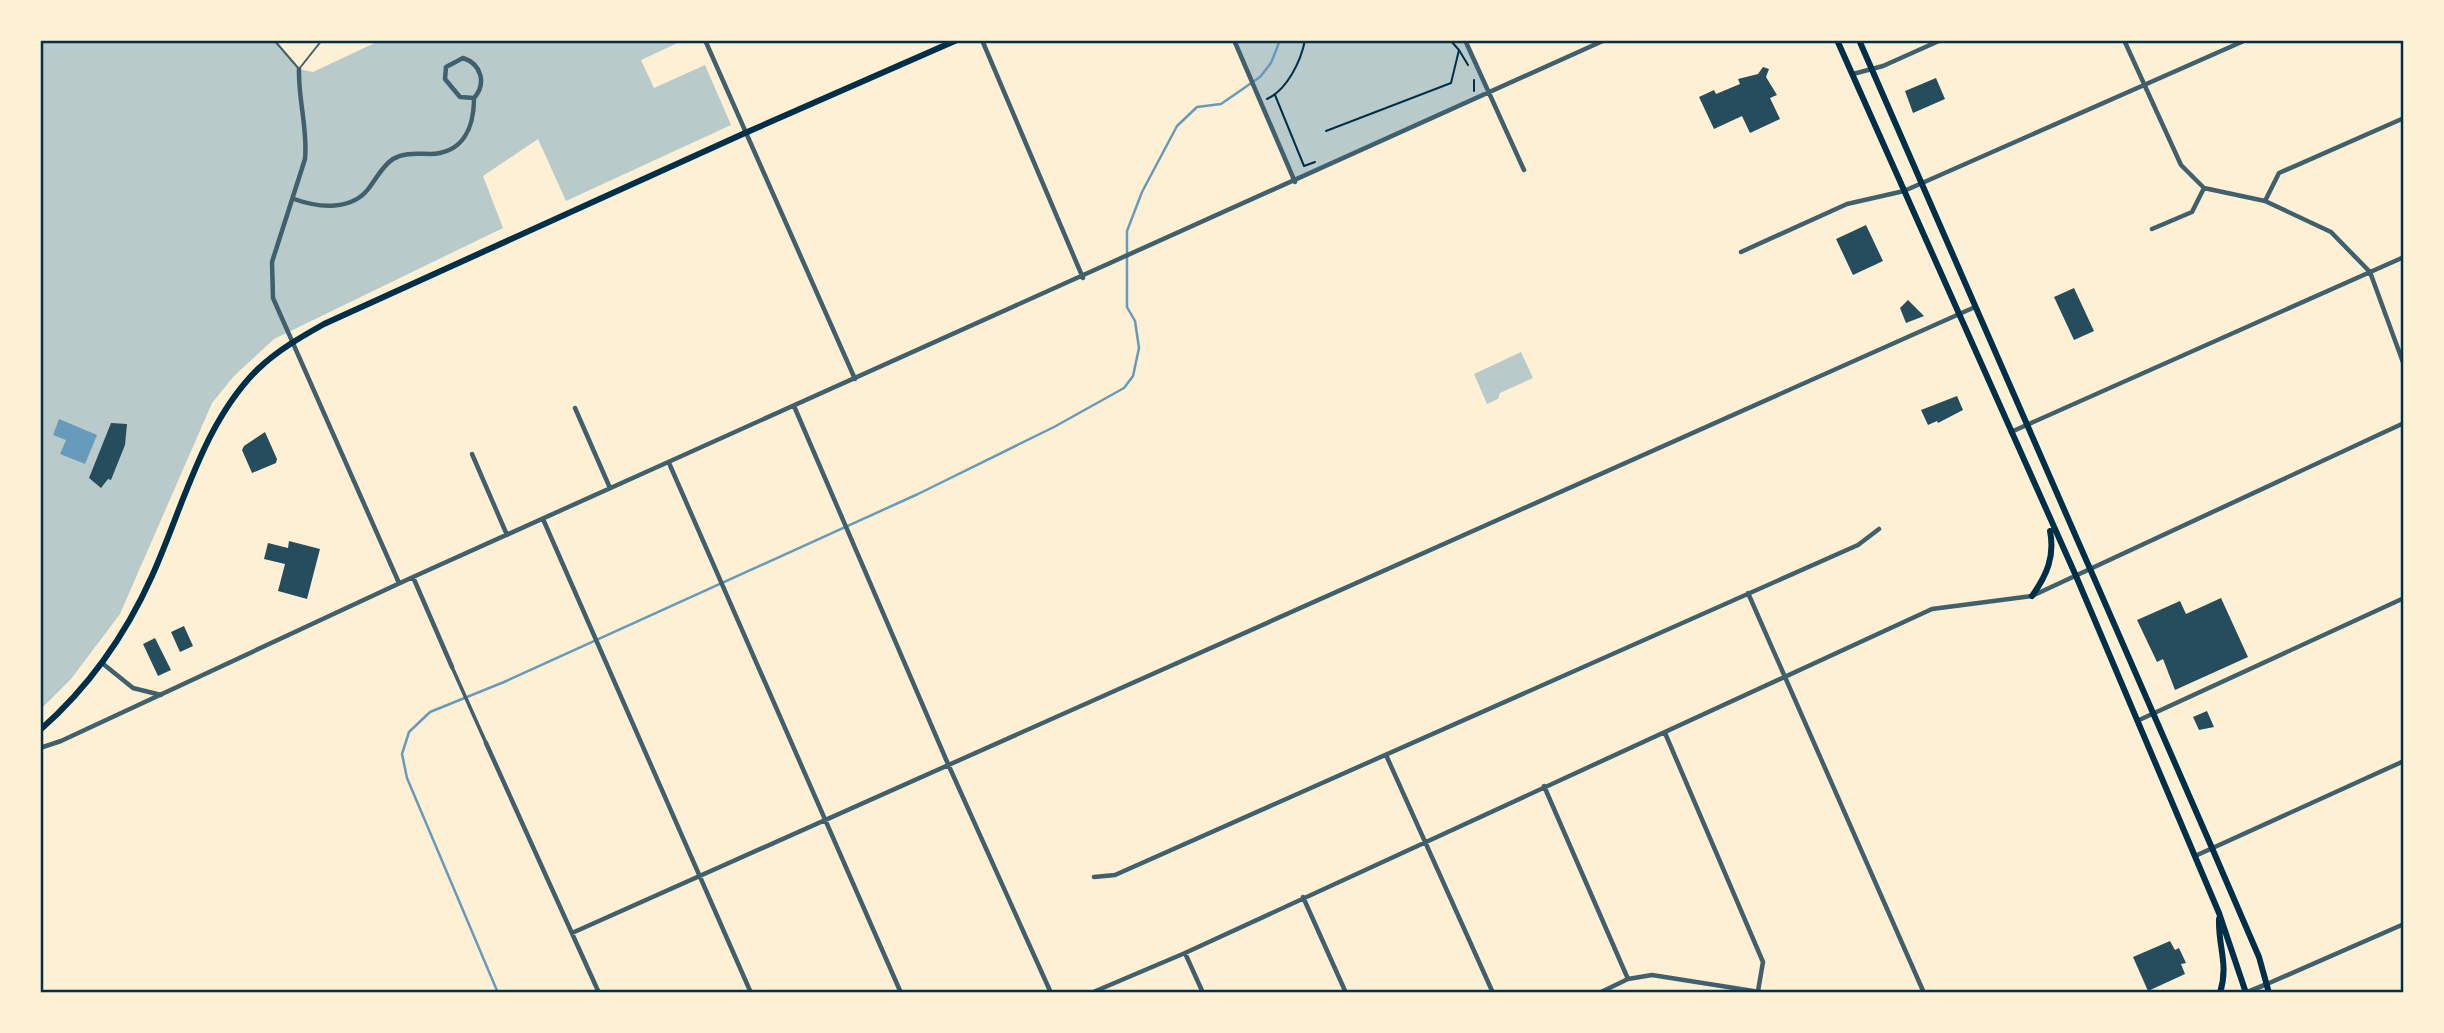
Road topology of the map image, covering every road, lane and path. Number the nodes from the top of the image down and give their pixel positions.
1 (274, 40) edge
2 (322, 40) edge
3 (705, 40) edge
4 (957, 40) edge
5 (982, 40) edge
6 (1234, 40) edge
7 (1305, 40) edge
8 (1450, 40) edge
9 (1465, 40) edge
10 (1605, 40) edge
11 (1837, 40) edge
12 (1859, 40) edge
13 (1941, 40) edge
14 (2124, 40) edge
15 (2246, 40) edge
16 (1459, 50) junction
17 (1872, 68) junction
18 (299, 69) junction
19 (1853, 74) junction
20 (2144, 86) junction
21 (1487, 93) junction
22 (1469, 94) dead end
23 (1275, 95) junction
24 (474, 98) junction
25 (1259, 102) junction
26 (2404, 118) edge
27 (1326, 131) dead end
28 (745, 132) junction
29 (1319, 161) dead end
30 (1524, 170) dead end
31 (1295, 182) junction
32 (1921, 183) junction
33 (2204, 188) junction
34 (1904, 191) junction
35 (294, 200) junction
36 (2265, 201) junction
37 (2152, 229) dead end
38 (1741, 252) dead end
39 (2404, 257) edge
40 (2370, 272) junction
41 (1083, 278) junction
42 (1975, 307) junction
43 (1958, 315) junction
44 (291, 343) junction
45 (2404, 365) edge
46 (855, 379) junction
47 (794, 406) junction
48 (575, 408) dead end
49 (2404, 424) edge
50 (2026, 425) junction
51 (2010, 432) junction
52 (471, 454) dead end
53 (669, 463) junction
54 (610, 488) junction
55 (543, 519) junction
56 (2049, 522) junction
57 (1879, 529) dead end
58 (507, 535) junction
59 (2089, 570) junction
60 (413, 576) junction
61 (2076, 576) junction
62 (399, 583) junction
63 (1748, 593) junction
64 (2032, 596) junction
65 (2404, 598) edge
66 (102, 663) junction
67 (452, 667) joint
68 (1784, 675) junction
69 (162, 695) junction
70 (2151, 714) junction
71 (2136, 721) junction
72 (40, 730) edge
73 (1665, 733) junction
74 (486, 743) joint
75 (40, 748) edge
76 (1386, 755) junction
77 (2404, 761) edge
78 (948, 764) junction
79 (1544, 786) junction
80 (825, 821) junction
81 (1424, 841) junction
82 (2213, 848) junction
83 (2195, 856) junction
84 (700, 877) junction
85 (1094, 877) dead end
86 (1304, 897) junction
87 (2219, 913) junction
88 (2404, 924) edge
89 (572, 933) junction
90 (1185, 953) junction
91 (1628, 979) junction
92 (2267, 984) junction
93 (1758, 991) edge
94 (599, 993) edge
95 (751, 993) edge
96 (901, 993) edge
97 (1051, 993) edge
98 (1091, 993) edge
99 (1203, 993) edge
100 (1346, 993) edge
101 (1493, 993) edge
102 (1599, 993) edge
103 (1766, 993) edge
104 (1924, 993) edge
105 (2220, 993) edge
106 (2246, 993) edge
107 (2269, 993) edge

1 - 18 lane
2 - 18 lane
3 - 28 street
4 - 28 main road
5 - 41 street
6 - 25 street
7 - 23 path
8 - 16 path
9 - 21 street
10 - 21 street
11 - 19 main road
12 - 17 main road
13 - 17 street
14 - 20 street
15 - 20 street
16 - 22 path
16 - 27 path
17 - 19 street
17 - 32 main road
18 - 35 street
19 - 34 main road
20 - 32 street
20 - 33 street
21 - 30 street
21 - 31 street
23 - 25 path
23 - 29 path
24 - 24 street
24 - 35 street
25 - 31 street
26 - 36 street
28 - 44 main road
28 - 46 street
31 - 41 street
32 - 34 street
32 - 42 main road
33 - 36 street
33 - 37 street
34 - 38 street
34 - 43 main road
35 - 44 street
36 - 40 street
39 - 40 street
40 - 45 street
40 - 50 street
41 - 46 street
42 - 43 street
42 - 50 main road
43 - 51 main road
43 - 78 street
44 - 62 street
44 - 66 main road
46 - 47 street
47 - 53 street
47 - 78 street
48 - 54 street
49 - 59 street
50 - 51 street
50 - 59 main road
51 - 56 main road
52 - 58 street
53 - 54 street
53 - 80 street
54 - 55 street
55 - 58 street
55 - 84 street
56 - 61 main road
56 - 64 main road
57 - 63 street
58 - 60 street
59 - 61 street
59 - 70 main road
60 - 62 street
60 - 67 street
61 - 64 street
61 - 71 main road
62 - 69 street
63 - 68 street
63 - 76 street
64 - 68 street
65 - 70 street
66 - 69 street
66 - 72 main road
67 - 74 street
68 - 73 street
68 - 104 street
69 - 75 street
70 - 71 street
70 - 82 main road
71 - 83 main road
73 - 79 street
73 - 93 street
74 - 89 street
76 - 81 street
76 - 85 street
77 - 82 street
78 - 80 street
78 - 97 street
79 - 81 street
79 - 91 street
80 - 84 street
80 - 96 street
81 - 86 street
81 - 101 street
82 - 83 street
82 - 92 main road
83 - 87 main road
84 - 89 street
84 - 95 street
86 - 90 street
86 - 100 street
87 - 105 main road
87 - 106 main road
88 - 92 street
89 - 94 street
90 - 98 street
90 - 99 street
91 - 93 street
91 - 102 street
92 - 106 street
92 - 107 main road
93 - 103 street

